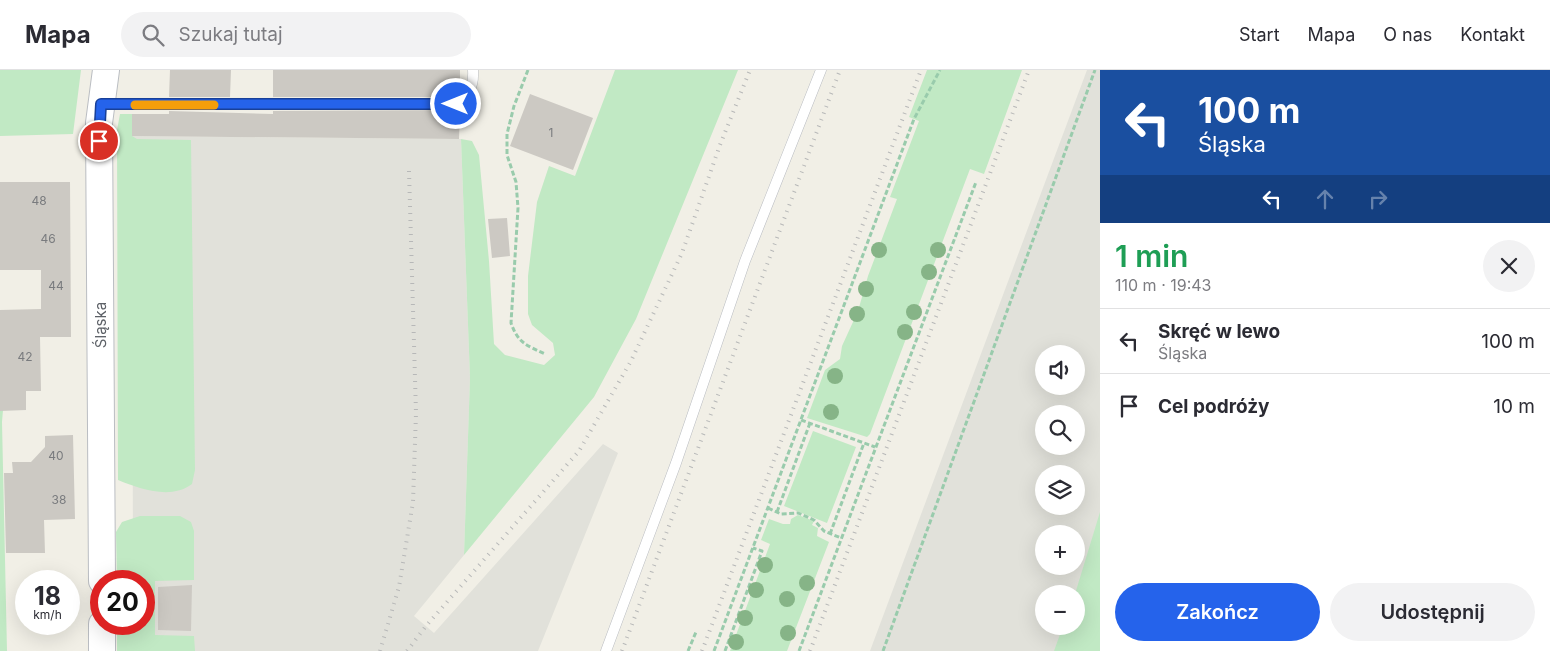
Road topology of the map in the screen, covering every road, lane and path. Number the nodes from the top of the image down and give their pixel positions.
1 (106, 70) edge
2 (473, 70) edge
3 (528, 70) edge
4 (821, 70) edge
5 (940, 70) edge
6 (1095, 70) edge
7 (101, 104) junction
8 (976, 182) dead end
9 (545, 354) dead end
10 (801, 420) junction
11 (810, 423) junction
12 (864, 443) junction
13 (875, 447) junction
14 (768, 508) junction
15 (777, 512) junction
16 (830, 534) junction
17 (841, 538) junction
18 (753, 548) junction
19 (102, 570) edge
20 (696, 632) dead end
21 (102, 635) edge
22 (102, 651) edge
23 (606, 651) edge
24 (688, 651) edge
25 (714, 651) edge
26 (725, 651) edge
27 (799, 651) edge
28 (882, 651) edge

1 - 7 street, Śląska
2 - 7 lane
3 - 9 path
4 - 23 lane
5 - 10 path
6 - 28 path
7 - 19 street, Śląska
8 - 13 path
10 - 11 path
10 - 14 path
11 - 12 path
11 - 15 path
12 - 13 path
12 - 16 path
13 - 17 path
14 - 15 path
14 - 18 path
15 - 16 path
16 - 17 path
17 - 27 path
18 - 25 path
18 - 26 path
20 - 24 path
21 - 22 street

